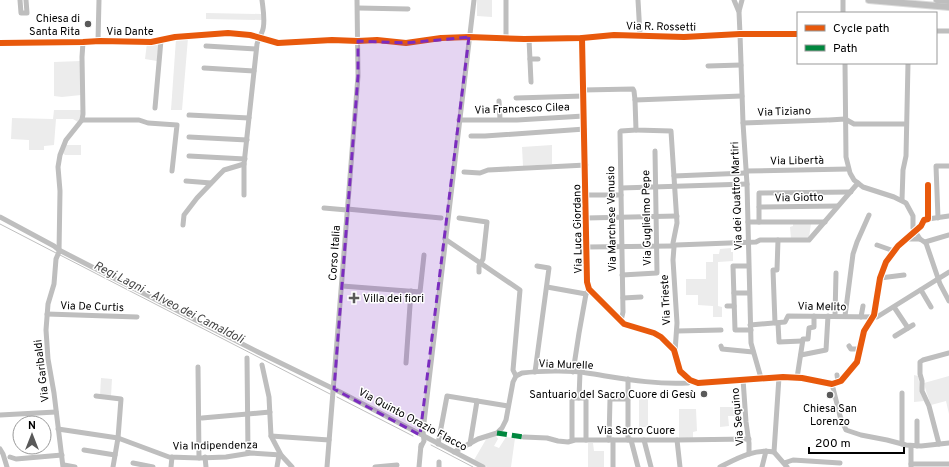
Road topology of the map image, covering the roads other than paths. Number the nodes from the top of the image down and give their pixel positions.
1 (20, 0) edge
2 (26, 0) edge
3 (99, 0) edge
4 (262, 0) edge
5 (357, 0) edge
6 (474, 0) edge
7 (506, 0) edge
8 (638, 0) edge
9 (734, 0) edge
10 (742, 0) edge
11 (843, 0) edge
12 (869, 0) edge
13 (937, 0) edge
14 (949, 1) edge
15 (949, 7) edge
16 (358, 8) junction
17 (408, 10) dead end
18 (739, 12) junction
19 (843, 12) edge
20 (937, 31) edge
21 (949, 31) edge
22 (740, 34) junction
23 (797, 34) edge
24 (640, 35) junction
25 (259, 36) junction
26 (469, 37) junction
27 (506, 38) junction
28 (582, 38) junction
29 (529, 39) junction
30 (161, 40) junction
31 (98, 41) junction
32 (358, 41) junction
33 (83, 42) junction
34 (0, 43) edge
35 (206, 46) dead end
36 (256, 48) junction
37 (530, 59) junction
38 (538, 59) dead end
39 (845, 64) edge
40 (908, 64) edge
41 (741, 65) junction
42 (708, 66) dead end
43 (204, 68) dead end
44 (254, 71) junction
45 (531, 82) dead end
46 (584, 90) junction
47 (584, 96) junction
48 (742, 96) junction
49 (516, 98) dead end
50 (635, 100) junction
51 (499, 101) dead end
52 (155, 108) dead end
53 (189, 115) dead end
54 (584, 116) junction
55 (249, 118) junction
56 (500, 119) junction
57 (82, 120) junction
58 (459, 120) junction
59 (845, 120) junction
60 (743, 123) junction
61 (904, 124) dead end
62 (585, 129) junction
63 (636, 130) junction
64 (471, 136) dead end
65 (189, 137) dead end
66 (247, 140) junction
67 (655, 151) dead end
68 (188, 156) dead end
69 (244, 161) junction
70 (586, 164) junction
71 (949, 166) edge
72 (848, 169) junction
73 (172, 172) dead end
74 (464, 172) dead end
75 (746, 172) junction
76 (674, 176) dead end
77 (186, 181) dead end
78 (211, 183) junction
79 (858, 183) junction
80 (746, 184) junction
81 (928, 185) dead end
82 (656, 186) junction
83 (674, 186) junction
84 (621, 188) junction
85 (851, 192) junction
86 (244, 195) dead end
87 (586, 195) junction
88 (621, 195) junction
89 (902, 200) junction
90 (838, 206) junction
91 (759, 207) junction
92 (324, 208) dead end
93 (347, 209) junction
94 (869, 215) dead end
95 (677, 216) junction
96 (949, 216) edge
97 (0, 217) edge
98 (656, 217) junction
99 (441, 218) dead end
100 (459, 218) dead end
101 (586, 218) junction
102 (621, 218) junction
103 (938, 218) junction
104 (928, 219) junction
105 (748, 222) junction
106 (760, 222) junction
107 (825, 222) junction
108 (183, 225) dead end
109 (913, 229) junction
110 (949, 235) edge
111 (445, 239) junction
112 (907, 239) junction
113 (920, 239) junction
114 (778, 240) junction
115 (748, 242) junction
116 (925, 242) junction
117 (673, 244) junction
118 (657, 245) junction
119 (877, 245) dead end
120 (622, 246) junction
121 (587, 247) junction
122 (59, 251) junction
123 (894, 251) junction
124 (424, 255) dead end
125 (481, 263) junction
126 (537, 266) dead end
127 (748, 266) junction
128 (478, 272) dead end
129 (949, 272) edge
130 (836, 273) dead end
131 (622, 275) junction
132 (904, 275) dead end
133 (880, 278) junction
134 (938, 278) junction
135 (342, 286) junction
136 (547, 287) junction
137 (921, 290) junction
138 (411, 291) junction
139 (587, 292) junction
140 (734, 293) junction
141 (750, 293) junction
142 (623, 298) junction
143 (641, 298) dead end
144 (949, 301) edge
145 (727, 306) dead end
146 (734, 306) junction
147 (863, 306) dead end
148 (894, 307) junction
149 (931, 307) dead end
150 (47, 314) junction
151 (814, 316) junction
152 (828, 316) junction
153 (835, 316) junction
154 (845, 316) junction
155 (137, 317) dead end
156 (861, 317) junction
157 (873, 318) junction
158 (621, 321) junction
159 (776, 323) junction
160 (750, 327) junction
161 (721, 330) dead end
162 (676, 331) junction
163 (895, 336) dead end
164 (802, 342) junction
165 (721, 346) dead end
166 (849, 346) dead end
167 (860, 349) junction
168 (675, 352) junction
169 (753, 352) junction
170 (949, 353) edge
171 (801, 355) junction
172 (247, 358) dead end
173 (406, 364) dead end
174 (262, 365) dead end
175 (198, 367) dead end
176 (535, 372) junction
177 (573, 372) junction
178 (580, 372) junction
179 (682, 372) junction
180 (836, 375) dead end
181 (516, 376) junction
182 (781, 377) junction
183 (760, 378) junction
184 (797, 378) junction
185 (628, 379) junction
186 (690, 380) junction
187 (744, 380) junction
188 (838, 382) junction
189 (679, 383) junction
190 (832, 384) junction
191 (334, 389) junction
192 (902, 393) dead end
193 (96, 396) dead end
194 (579, 398) junction
195 (628, 399) junction
196 (477, 401) junction
197 (508, 406) junction
198 (56, 412) junction
199 (270, 412) junction
200 (247, 414) junction
201 (0, 415) edge
202 (202, 418) dead end
203 (916, 421) dead end
204 (58, 429) junction
205 (422, 434) junction
206 (271, 436) junction
207 (524, 437) dead end
208 (118, 438) junction
209 (749, 439) junction
210 (329, 440) junction
211 (431, 440) junction
212 (572, 440) junction
213 (586, 440) junction
214 (611, 440) junction
215 (629, 440) junction
216 (644, 440) junction
217 (677, 440) junction
218 (949, 443) edge
219 (438, 444) junction
220 (470, 444) junction
221 (902, 444) junction
222 (939, 444) junction
223 (422, 445) junction
224 (914, 446) junction
225 (0, 449) edge
226 (774, 449) junction
227 (84, 450) dead end
228 (454, 452) junction
229 (765, 452) junction
230 (248, 453) junction
231 (749, 454) junction
232 (62, 455) junction
233 (115, 455) junction
234 (280, 455) junction
235 (10, 457) dead end
236 (172, 457) junction
237 (202, 458) junction
238 (133, 463) dead end
239 (840, 463) dead end
240 (949, 464) edge
241 (397, 465) dead end
242 (785, 465) edge
243 (64, 466) edge
244 (911, 466) edge
245 (7, 467) edge
246 (75, 467) edge
247 (114, 467) edge
248 (153, 467) edge
249 (171, 467) edge
250 (206, 467) edge
251 (277, 467) edge
252 (292, 467) edge
253 (327, 467) edge
254 (375, 467) edge
255 (419, 467) edge
256 (483, 467) edge
257 (613, 467) edge
258 (638, 467) edge
259 (651, 467) edge
260 (680, 467) edge
261 (720, 467) edge
262 (762, 467) edge

1 - 2 street
3 - 31 street
4 - 25 street
5 - 16 street, Corso Italia
6 - 26 street
7 - 27 street
8 - 24 street
9 - 18 street, Via dei Quattro Martiri
10 - 18 street, Via dei Quattro Martiri
11 - 19 street
12 - 15 main road
13 - 14 main road
16 - 17 street
16 - 32 street, Corso Italia
18 - 22 street, Via dei Quattro Martiri
20 - 21 street
22 - 23 street, Via R. Rossetti
22 - 24 street, Via R. Rossetti
22 - 41 street, Via dei Quattro Martiri
24 - 28 street, Via R. Rossetti
25 - 30 street, Via Dante
25 - 32 street, Via Dante
25 - 36 street
26 - 27 street, Via R. Rossetti
26 - 32 street, Via Dante
26 - 58 street
27 - 29 street, Via R. Rossetti
28 - 29 street, Via R. Rossetti
28 - 46 street, Via Luca Giordano
29 - 37 street
30 - 31 street, Via Dante
30 - 52 street
31 - 33 street, Via Dante
32 - 93 street, Corso Italia
33 - 34 street, Via Dante
33 - 57 street
35 - 36 street
36 - 44 street
37 - 38 street
37 - 45 street
39 - 59 street
40 - 89 street
41 - 42 street
41 - 48 street, Via dei Quattro Martiri
43 - 44 street
44 - 55 street
46 - 47 street, Via Luca Giordano
46 - 50 street
47 - 49 street
47 - 54 street, Via Luca Giordano
48 - 50 street
48 - 60 street, Via dei Quattro Martiri
50 - 63 street
51 - 56 street
53 - 55 street
54 - 56 street, Via Francesco Cilea
54 - 62 street, Via Luca Giordano
55 - 66 street
56 - 58 street, Via Francesco Cilea
57 - 73 street
57 - 122 street
58 - 111 street
59 - 60 street, Via Tiziano
59 - 61 street, Via Tiziano
59 - 72 street
60 - 75 street, Via dei Quattro Martiri
62 - 64 street
62 - 70 street, Via Luca Giordano
63 - 83 street, Via Trieste
63 - 84 street, Via Marchese Venusio
65 - 66 street
66 - 69 street
67 - 82 street, Via Guglielmo Pepe
68 - 69 street
69 - 78 street
69 - 86 street
70 - 74 street
70 - 87 street, Via Luca Giordano
71 - 103 street
72 - 75 street, Via Libertà
72 - 79 street
75 - 76 street, Via Libertà
75 - 80 street, Via dei Quattro Martiri
77 - 78 street
78 - 108 street
79 - 85 street
79 - 89 street
80 - 83 street
80 - 105 street, Via dei Quattro Martiri
81 - 104 street
82 - 83 street
82 - 84 street
82 - 98 street, Via Guglielmo Pepe
83 - 95 street, Via Trieste
84 - 88 street, Via Marchese Venusio
85 - 90 street
85 - 91 street
87 - 88 street
87 - 101 street, Via Luca Giordano
88 - 102 street, Via Marchese Venusio
89 - 109 street
90 - 91 street, Via Giotto
90 - 107 street
91 - 106 street
92 - 93 street
93 - 99 street
93 - 135 street, Corso Italia
94 - 154 street
95 - 98 street
95 - 117 street, Via Trieste
96 - 103 street
97 - 122 street, Via Quinto Orazio Flacco
98 - 102 street
98 - 118 street, Via Guglielmo Pepe
100 - 125 street
101 - 102 street
101 - 121 street, Via Luca Giordano
102 - 120 street, Via Marchese Venusio
103 - 104 street
104 - 109 street
105 - 106 street
105 - 115 street, Via dei Quattro Martiri
106 - 107 street
107 - 114 street
109 - 112 street
109 - 113 street
110 - 116 street
111 - 125 street
111 - 205 street
112 - 113 street
112 - 123 street
113 - 116 street
114 - 115 street
114 - 159 street
115 - 117 street
115 - 127 street, Via dei Quattro Martiri
116 - 134 street
117 - 118 street
117 - 162 street, Via Trieste
118 - 120 street
118 - 131 street, Via Guglielmo Pepe
119 - 123 street
120 - 121 street
120 - 131 street, Via Marchese Venusio
121 - 139 street, Via Luca Giordano
122 - 150 street, Via Garibaldi
122 - 191 street, Via Quinto Orazio Flacco
123 - 133 street
124 - 138 street
125 - 128 street
125 - 181 street
126 - 136 street
127 - 140 street
127 - 141 street, Via dei Quattro Martiri
129 - 134 street
130 - 153 street
131 - 142 street, Via Marchese Venusio
132 - 133 street
133 - 157 street
134 - 137 street
134 - 144 street
135 - 138 street
135 - 191 street, Corso Italia
136 - 139 street
136 - 176 street
137 - 148 street
137 - 149 street
138 - 173 street
139 - 158 street, Via Luca Giordano
139 - 177 street
140 - 141 street
140 - 146 street
141 - 160 street, Via dei Quattro Martiri
142 - 143 street
142 - 158 street, Via Marchese Venusio
145 - 146 street
146 - 160 street
147 - 156 street
148 - 157 street
148 - 163 street
150 - 155 street, Via De Curtis
150 - 198 street, Via Garibaldi
151 - 152 street, Via Melito
151 - 159 street, Via Melito
151 - 164 street
152 - 153 street, Via Melito
152 - 171 street
153 - 154 street, Via Melito
154 - 156 street, Via Melito
156 - 157 street, Via Melito
157 - 167 street
158 - 168 street, Via Luca Giordano
159 - 160 street, Via Melito
159 - 164 street
160 - 169 street, Via dei Quattro Martiri
161 - 162 street
162 - 168 street, Via Trieste
164 - 171 street
165 - 169 street
166 - 167 street
167 - 188 street
168 - 179 street, Via Luca Giordano
169 - 183 street, Via dei Quattro Martiri
170 - 222 street
171 - 184 street
172 - 200 street
174 - 199 street
175 - 237 street
176 - 177 street, Via Murelle
176 - 181 street, Via Murelle
177 - 178 street, Via Murelle
178 - 185 street, Via Murelle
178 - 194 street
179 - 186 street
179 - 189 street
180 - 188 street
181 - 197 street
182 - 183 street
182 - 184 street
182 - 226 street
183 - 187 street
184 - 190 street
185 - 189 street, Via Murelle
185 - 195 street
186 - 187 street
186 - 189 street
187 - 209 street, Via Sequino
188 - 190 street
190 - 221 street
191 - 205 street, Via Quinto Orazio Flacco
191 - 210 street, Corso Italia
192 - 221 street
193 - 208 street
194 - 212 street
194 - 213 street
195 - 214 street
195 - 215 street
196 - 197 street
196 - 219 street
196 - 220 street
197 - 220 street
198 - 201 street
198 - 204 street, Via Garibaldi
199 - 200 street
199 - 206 street
200 - 202 street
200 - 230 street
203 - 224 street
204 - 208 street, Via Indipendenza
204 - 232 street, Via Garibaldi
205 - 211 street, Via Quinto Orazio Flacco
205 - 223 street
206 - 210 street
206 - 234 street
207 - 212 street, Via Sacro Cuore
208 - 233 street
208 - 236 street, Via Indipendenza
209 - 217 street, Via Sacro Cuore
209 - 231 street, Via Sequino
210 - 253 street, Corso Italia
211 - 219 street, Via Quinto Orazio Flacco
211 - 223 street
212 - 213 street, Via Sacro Cuore
213 - 214 street, Via Sacro Cuore
214 - 215 street, Via Sacro Cuore
214 - 257 street
215 - 216 street, Via Sacro Cuore
215 - 258 street
216 - 217 street, Via Sacro Cuore
216 - 259 street
217 - 260 street
218 - 222 street
219 - 228 street, Via Quinto Orazio Flacco
220 - 228 street
221 - 224 street
222 - 224 street
223 - 255 street
224 - 244 street
225 - 245 street
226 - 229 street
226 - 242 street
227 - 233 street
228 - 256 street, Via Quinto Orazio Flacco
229 - 231 street
229 - 262 street
230 - 234 street, Via Indipendenza
230 - 237 street, Via Indipendenza
231 - 261 street
232 - 235 street
232 - 243 street, Via Garibaldi
233 - 247 street
234 - 251 street
234 - 252 street
236 - 237 street, Via Indipendenza
236 - 249 street
237 - 250 street
238 - 248 street
239 - 242 street
240 - 244 street
241 - 254 street
243 - 246 street

